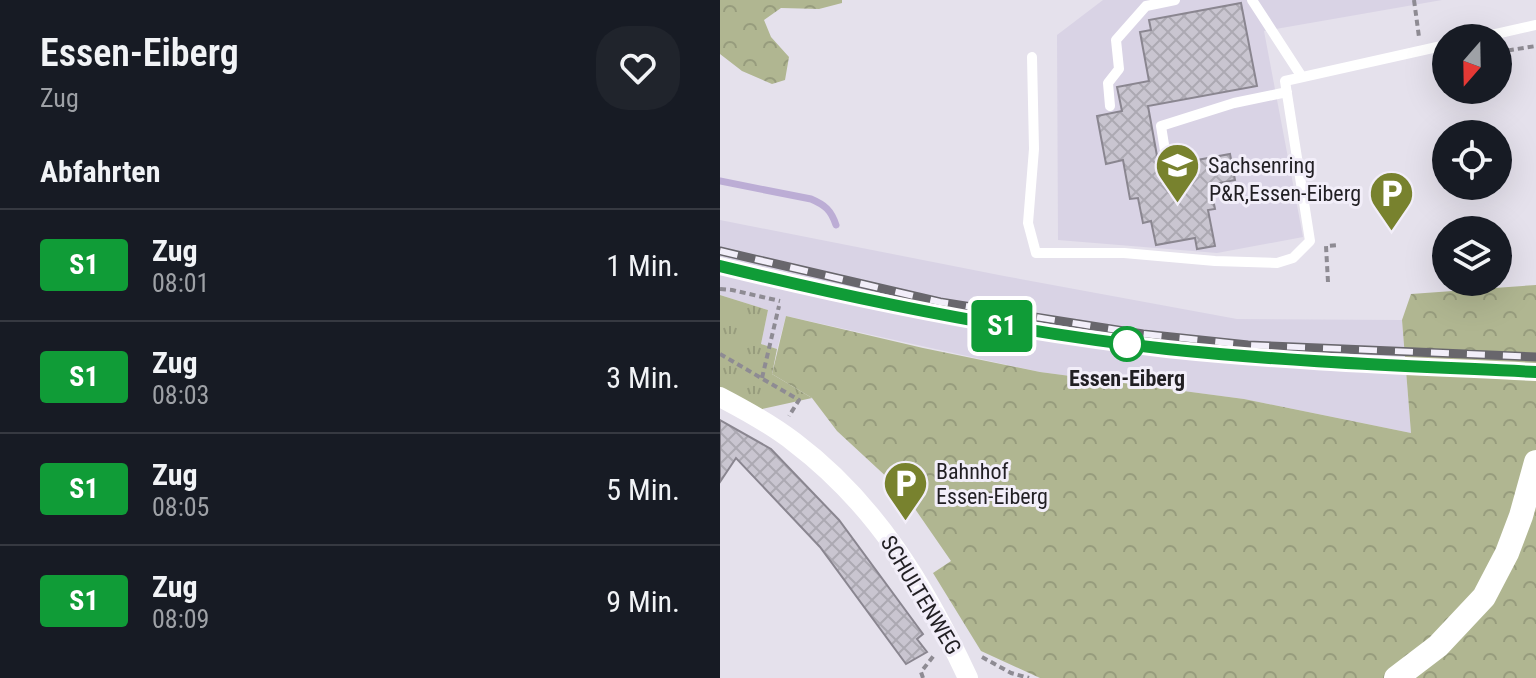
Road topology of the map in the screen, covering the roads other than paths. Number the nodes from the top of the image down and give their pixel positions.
1 (1175, 0) edge
2 (1252, 0) edge
3 (1536, 25) edge
4 (1512, 30) edge
5 (1432, 48) edge
6 (1032, 57) dead end
7 (1302, 77) junction
8 (1287, 92) junction
9 (1110, 106) dead end
10 (1166, 157) dead end
11 (720, 397) edge
12 (1536, 462) edge
13 (968, 678) edge
14 (1396, 678) edge

1 - 9 lane
2 - 7 lane
3 - 4 lane
5 - 7 lane
6 - 8 lane
7 - 8 lane
8 - 10 lane
11 - 13 street, SCHULTENWEG
12 - 14 street

